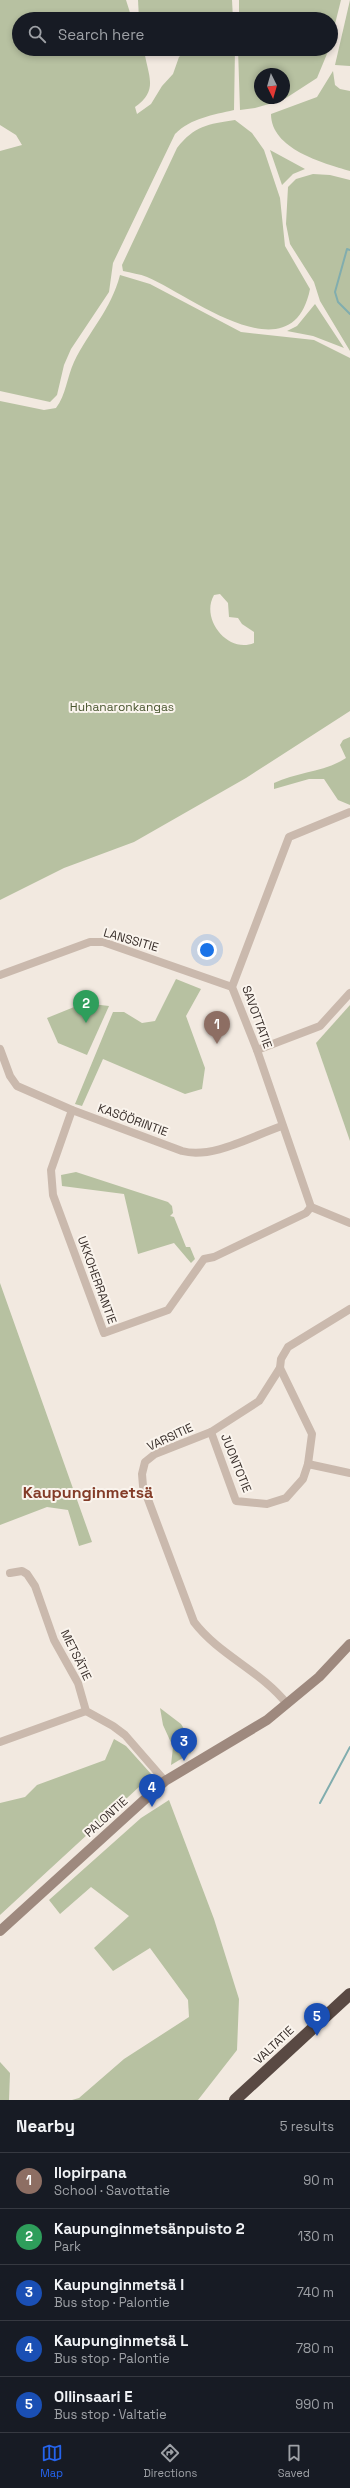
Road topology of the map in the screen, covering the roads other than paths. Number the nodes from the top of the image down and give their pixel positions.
1 (350, 812) edge
2 (0, 975) edge
3 (232, 986) junction
4 (350, 993) edge
5 (0, 1049) edge
6 (257, 1050) junction
7 (72, 1110) junction
8 (282, 1126) junction
9 (311, 1207) junction
10 (350, 1223) edge
11 (350, 1309) edge
12 (280, 1368) junction
13 (210, 1432) junction
14 (308, 1464) junction
15 (350, 1473) edge
16 (10, 1573) dead end
17 (350, 1644) edge
18 (287, 1704) junction
19 (86, 1711) junction
20 (0, 1742) edge
21 (165, 1781) junction
22 (0, 1931) edge
23 (350, 1994) edge
24 (235, 2100) edge

1 - 3 street, SAVOTTATIE
2 - 3 street, LANSSITIE
3 - 6 street, SAVOTTATIE
4 - 6 street
5 - 7 street, KASÖÖRINTIE
6 - 8 street, SAVOTTATIE
7 - 8 street, KASÖÖRINTIE
7 - 9 street, UKKOHERRANTIE
8 - 9 street, SAVOTTATIE
9 - 10 street
11 - 12 street, VARSITIE
12 - 13 street, VARSITIE
12 - 14 street, JUONTOTIE
13 - 14 street, JUONTOTIE
13 - 18 street, VARSITIE
14 - 15 street
16 - 19 street, METSÄTIE
17 - 18 street, PALONTIE
18 - 21 street, PALONTIE
19 - 20 street
19 - 21 street
21 - 22 street, PALONTIE
23 - 24 highway, VALTATIE

